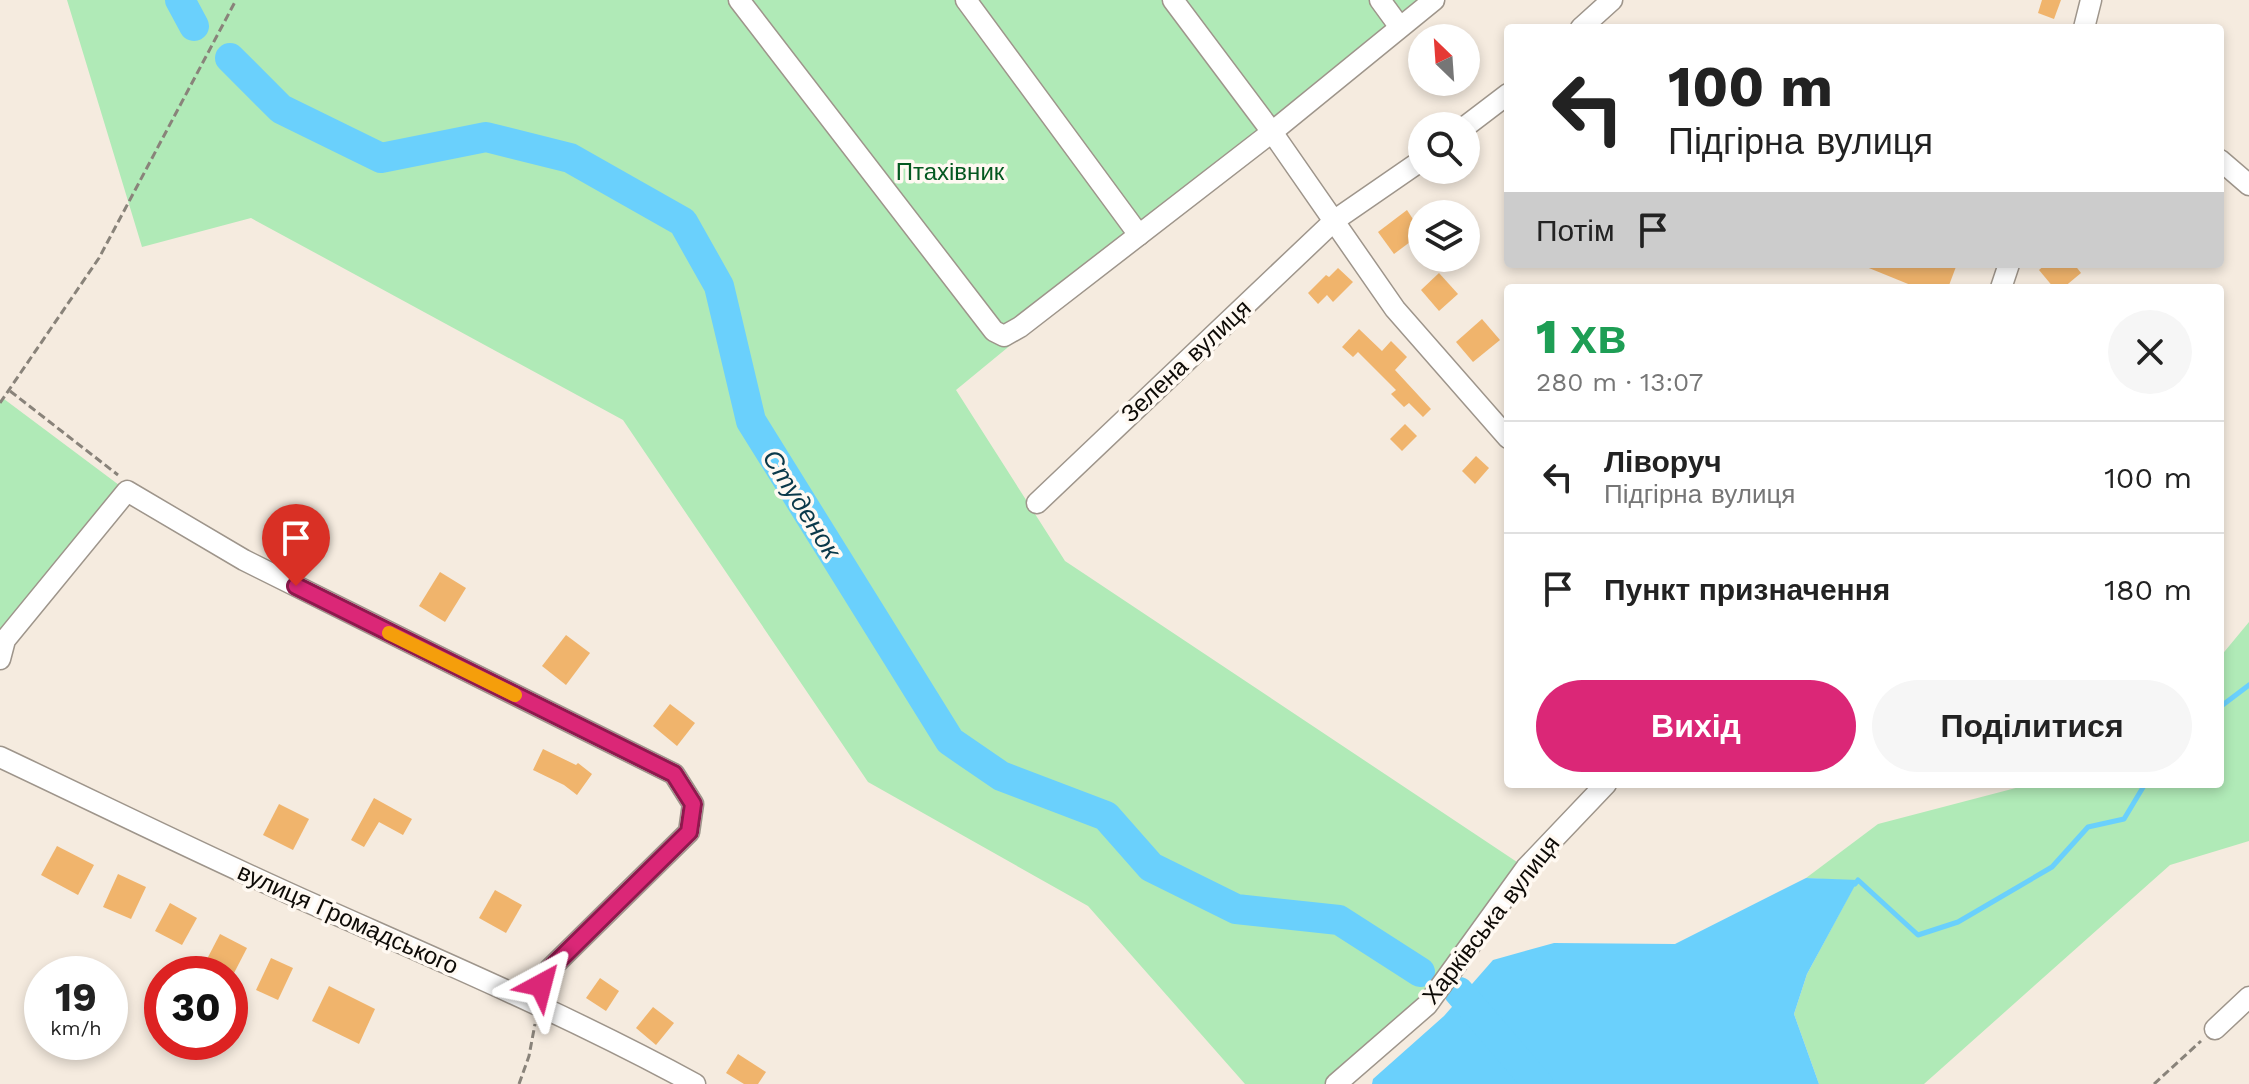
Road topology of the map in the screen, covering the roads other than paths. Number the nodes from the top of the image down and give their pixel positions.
1 (739, 0) edge
2 (966, 0) edge
3 (1173, 0) edge
4 (1380, 0) edge
5 (1434, 0) edge
6 (1612, 0) edge
7 (2091, 0) edge
8 (1585, 24) edge
9 (2085, 24) edge
10 (1399, 26) junction
11 (1504, 97) edge
12 (1480, 115) edge
13 (1272, 132) junction
14 (2224, 163) edge
15 (1408, 170) edge
16 (2249, 185) edge
17 (1335, 220) junction
18 (1139, 235) junction
19 (1504, 433) edge
20 (1037, 503) dead end
21 (0, 659) edge
22 (0, 757) edge
23 (1602, 788) edge
24 (2249, 997) edge
25 (532, 1001) junction
26 (2215, 1029) road end
27 (695, 1084) edge
28 (1336, 1084) edge

1 - 18 street
2 - 18 street
3 - 13 street
4 - 10 street
5 - 10 street
6 - 8 street
7 - 9 street
10 - 13 street
11 - 12 street
13 - 17 street
13 - 18 street
14 - 16 street
15 - 17 street, Зелена вулиця
17 - 19 street
17 - 20 street, Зелена вулиця
21 - 25 street
22 - 25 street, вулиця Громадського
23 - 28 street, Харківська вулиця
24 - 26 street
25 - 27 street, вулиця Громадського

